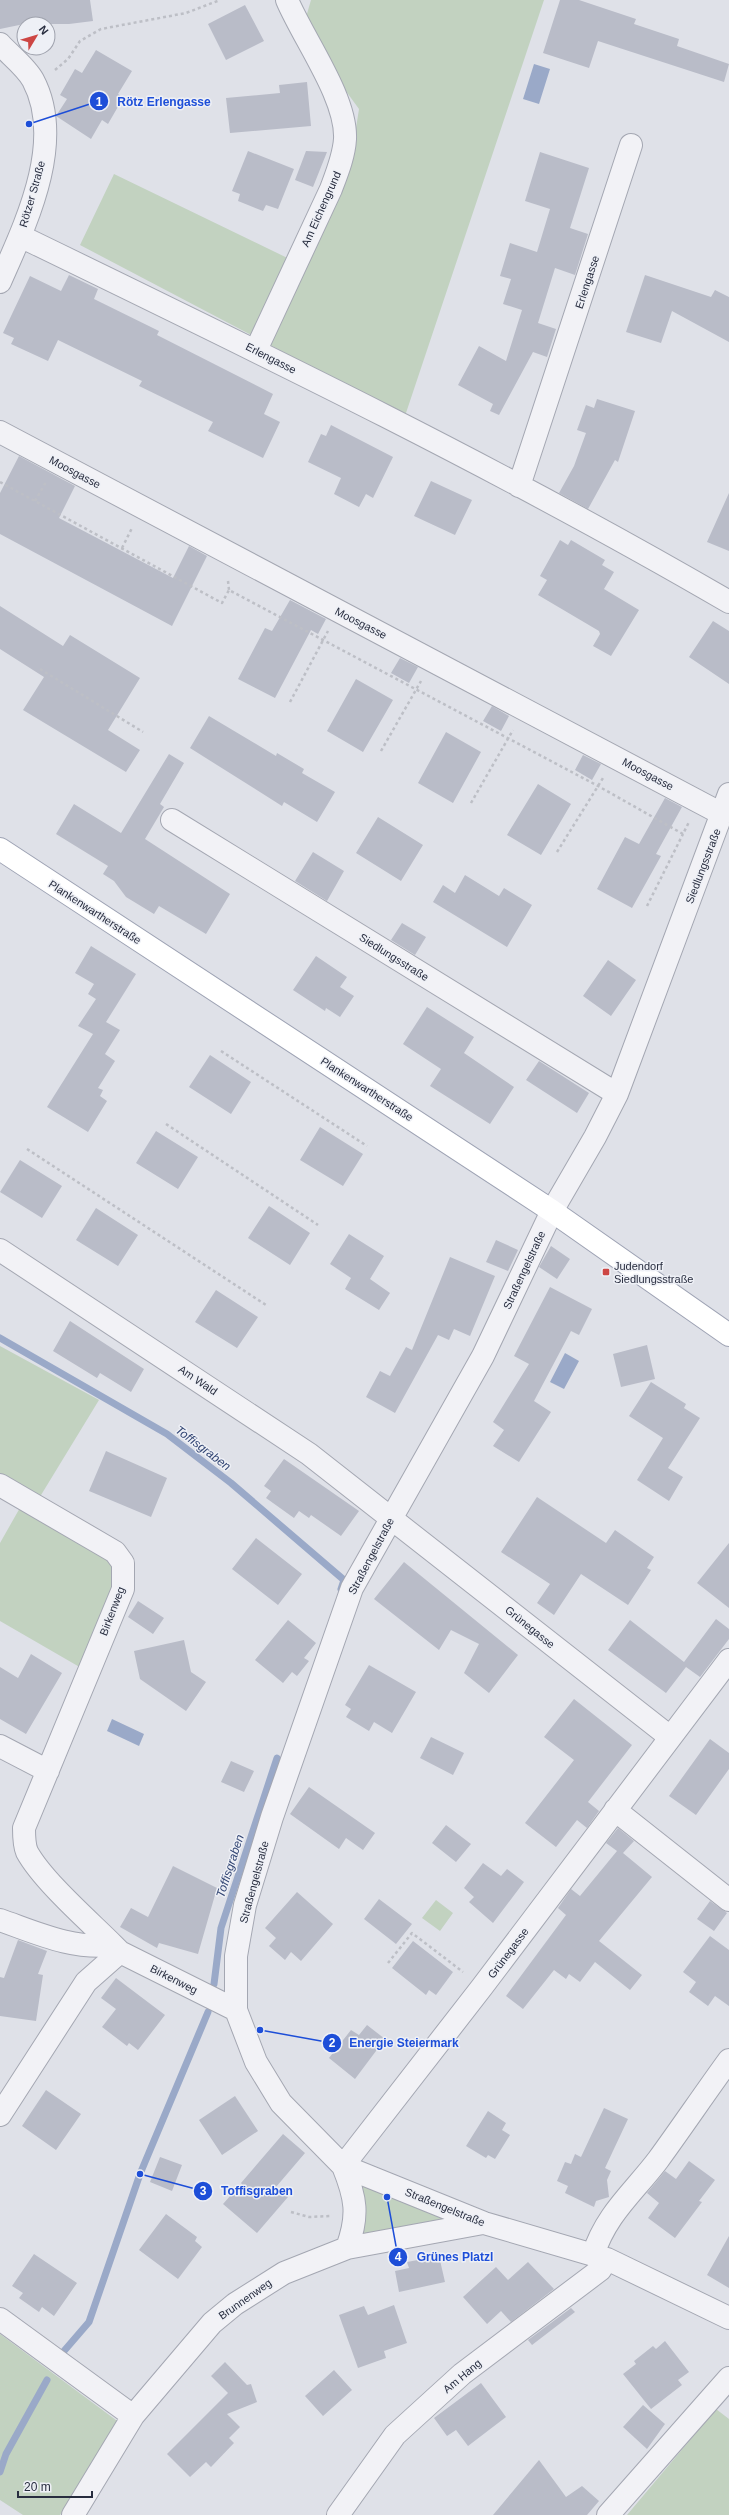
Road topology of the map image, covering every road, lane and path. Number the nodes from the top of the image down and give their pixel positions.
1 (220, 0) edge
2 (287, 0) edge
3 (0, 44) edge
4 (33, 80) junction
5 (631, 145) dead end
6 (20, 236) junction
7 (0, 282) edge
8 (256, 350) junction
9 (0, 432) edge
10 (0, 482) edge
11 (519, 486) junction
12 (729, 602) edge
13 (338, 611) junction
14 (323, 639) junction
15 (433, 660) junction
16 (40, 669) dead end
17 (416, 690) junction
18 (290, 702) dead end
19 (525, 708) junction
20 (143, 732) dead end
21 (508, 738) junction
22 (381, 751) dead end
23 (616, 757) junction
24 (598, 786) junction
25 (699, 802) junction
26 (471, 803) dead end
27 (726, 804) edge
28 (172, 820) dead end
29 (683, 834) junction
30 (0, 849) edge
31 (557, 852) dead end
32 (647, 906) dead end
33 (221, 1051) dead end
34 (617, 1094) junction
35 (166, 1124) dead end
36 (367, 1146) dead end
37 (27, 1149) dead end
38 (552, 1211) junction
39 (318, 1225) dead end
40 (0, 1250) edge
41 (266, 1306) dead end
42 (729, 1335) edge
43 (0, 1485) edge
44 (391, 1517) junction
45 (729, 1660) edge
46 (670, 1737) junction
47 (0, 1746) edge
48 (48, 1771) junction
49 (615, 1810) junction
50 (729, 1900) edge
51 (0, 1920) edge
52 (116, 1948) junction
53 (388, 1963) dead end
54 (482, 1987) junction
55 (236, 2010) junction
56 (729, 2060) edge
57 (0, 2115) edge
58 (343, 2166) junction
59 (355, 2207) junction
60 (291, 2212) dead end
61 (484, 2223) junction
62 (347, 2248) junction
63 (600, 2257) junction
64 (729, 2318) edge
65 (0, 2319) edge
66 (729, 2378) edge
67 (133, 2416) junction
68 (73, 2515) edge
69 (338, 2515) edge
70 (608, 2515) edge

1 - 4 path
2 - 8 street, Am Eichengrund
3 - 4 street, Rötzer Straße
4 - 6 street, Rötzer Straße
5 - 11 street, Erlengasse
6 - 7 street, Rötzer Straße
6 - 8 street, Erlengasse
8 - 11 street, Erlengasse
9 - 13 street, Moosgasse
10 - 14 path
11 - 12 street, Erlengasse
13 - 14 path
13 - 15 street, Moosgasse
14 - 17 path
14 - 18 path
15 - 17 path
15 - 19 street, Moosgasse
16 - 20 path
17 - 21 path
17 - 22 path
19 - 21 path
19 - 23 street, Moosgasse
21 - 24 path
21 - 26 path
23 - 24 path
23 - 25 street, Moosgasse
24 - 29 path
24 - 31 path
25 - 27 street, Moosgasse
25 - 29 path
27 - 34 street, Siedlungsstraße
28 - 34 street, Siedlungsstraße
29 - 32 path
30 - 38 main road, Plankenwartherstraße
33 - 36 path
34 - 38 street, Siedlungsstraße
35 - 39 path
37 - 41 path
38 - 42 main road, Plankenwartherstraße
38 - 44 street, Straßengelstraße
40 - 44 street, Am Wald
43 - 48 street, Birkenweg
44 - 46 street, Grünegasse
44 - 55 street, Straßengelstraße
45 - 46 street, Grünegasse
46 - 49 street, Grünegasse
47 - 48 street
48 - 52 street, Birkenweg
49 - 50 street
49 - 54 street, Grünegasse
51 - 52 street
52 - 55 street, Birkenweg
52 - 57 street
53 - 54 path
54 - 58 street, Grünegasse
55 - 58 street, Straßengelstraße
56 - 63 street
58 - 59 street
58 - 61 street, Straßengelstraße
59 - 60 path
59 - 62 street
61 - 62 street, Brunnenweg
61 - 63 street, Straßengelstraße
62 - 67 street, Brunnenweg
63 - 64 street, Straßengelstraße
63 - 69 street, Am Hang
65 - 67 street
66 - 70 street
67 - 68 street, Brunnenweg

